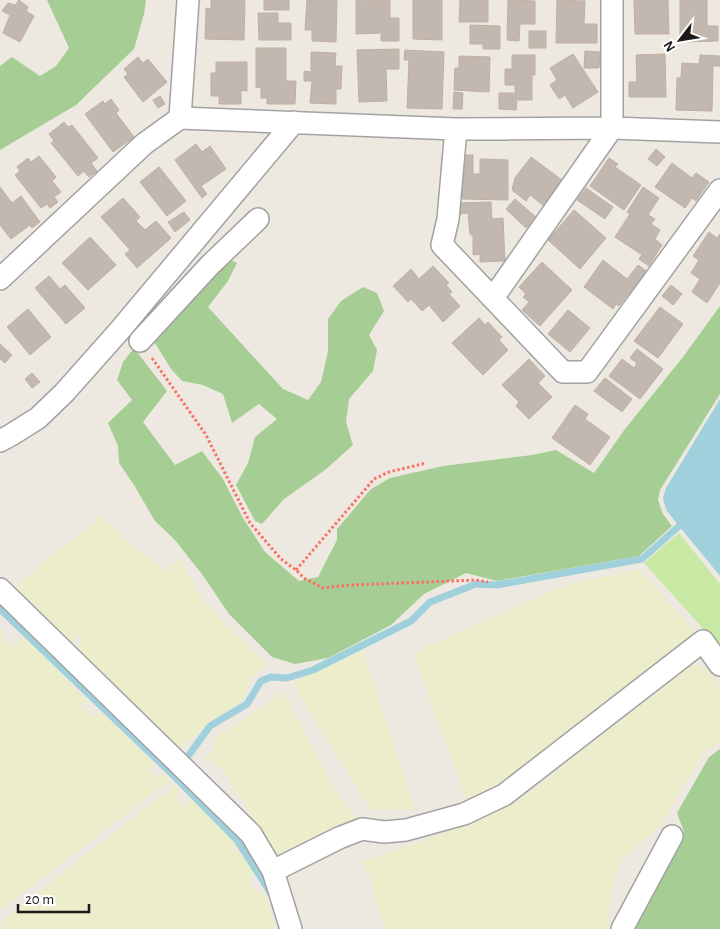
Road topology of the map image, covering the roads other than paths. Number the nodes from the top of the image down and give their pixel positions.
1 (188, 0) edge
2 (612, 0) edge
3 (180, 118) junction
4 (294, 122) junction
5 (612, 128) junction
6 (456, 129) junction
7 (720, 132) edge
8 (720, 190) edge
9 (258, 220) dead end
10 (0, 279) edge
11 (493, 298) junction
12 (140, 341) road end
13 (0, 441) edge
14 (0, 589) edge
15 (720, 665) edge
16 (672, 836) dead end
17 (273, 871) junction
18 (291, 929) edge
19 (622, 929) edge

1 - 3 street
2 - 5 street
3 - 4 street
3 - 10 street
4 - 6 street
4 - 13 street
5 - 6 street
5 - 7 street
5 - 11 street
6 - 11 street
8 - 11 street
9 - 12 street
14 - 17 street
15 - 17 street
16 - 19 street
17 - 18 street

